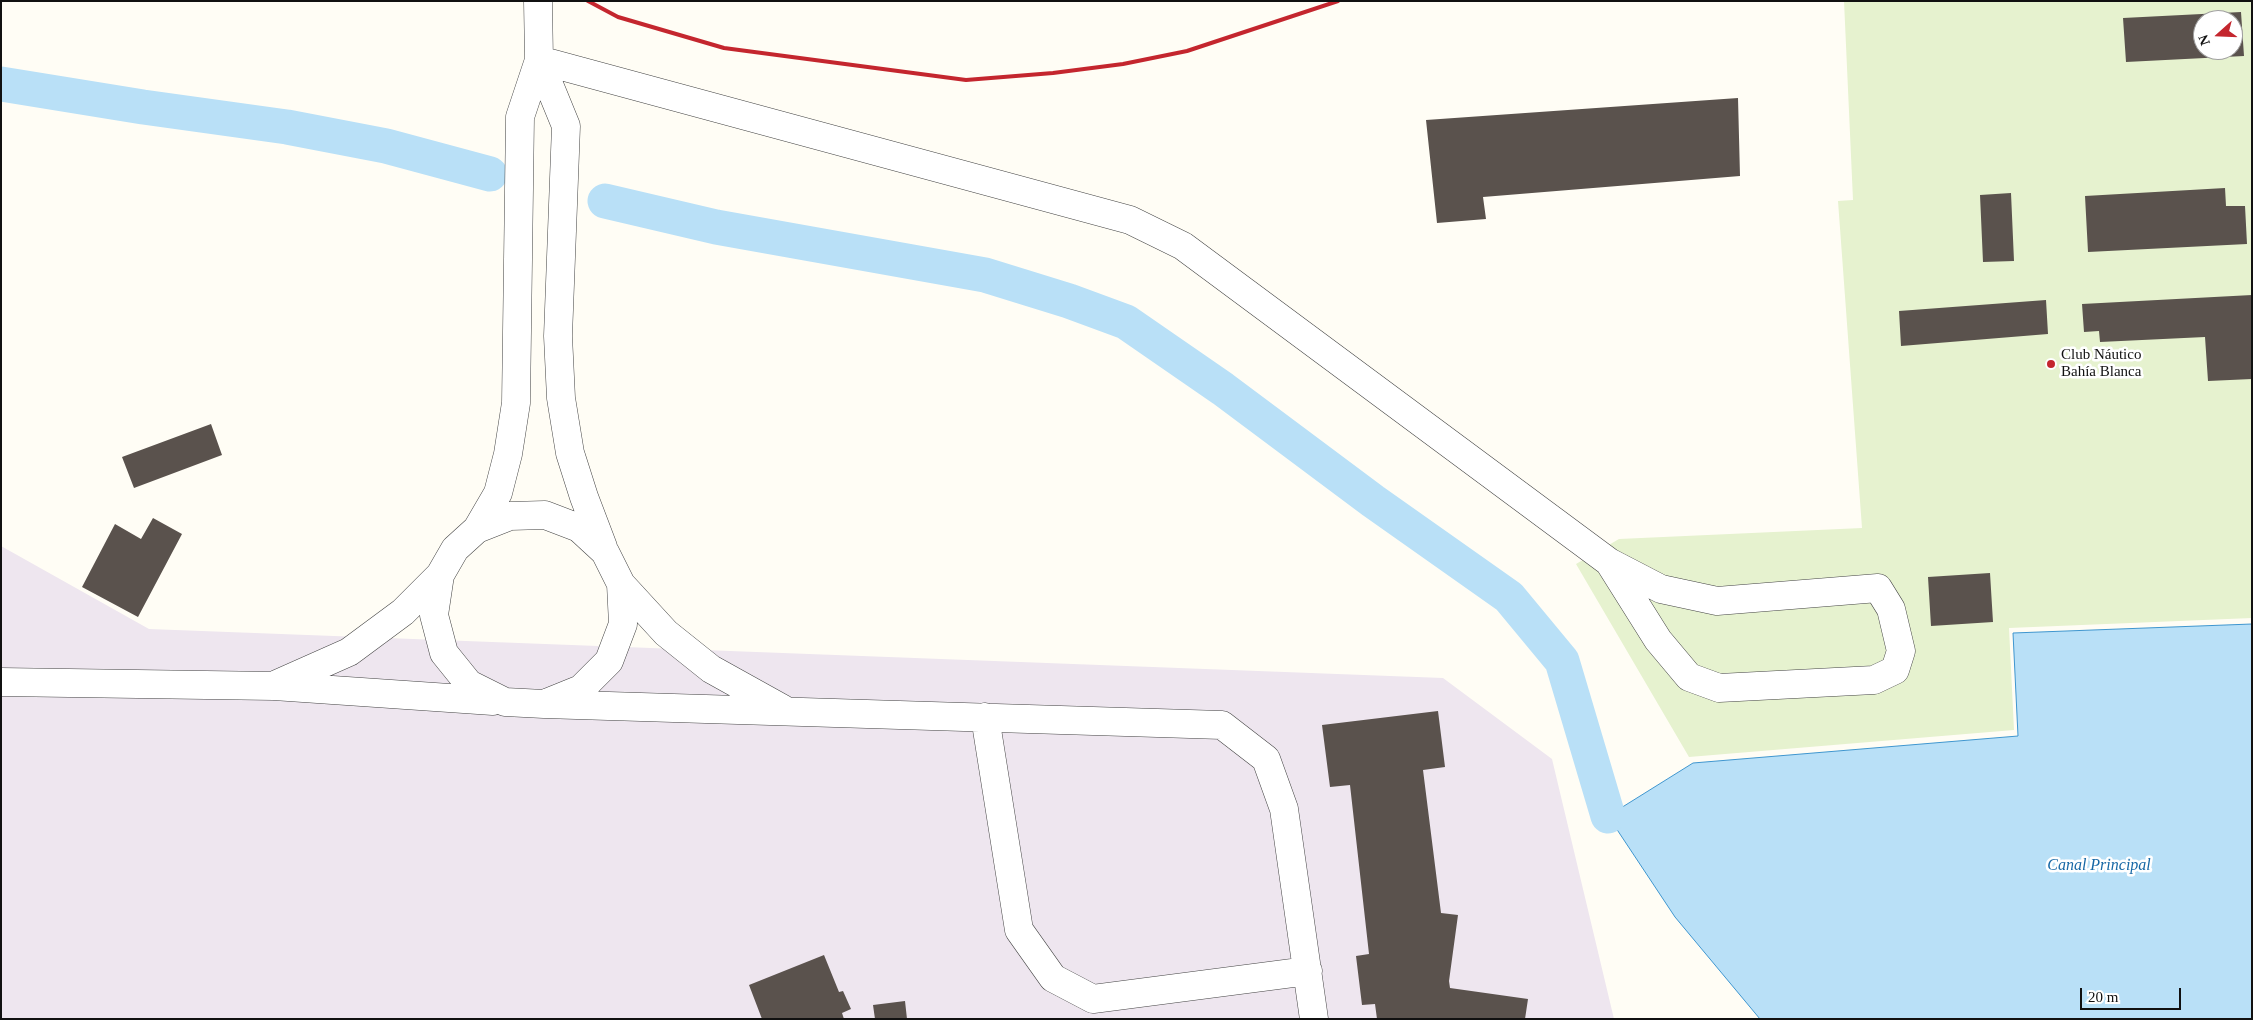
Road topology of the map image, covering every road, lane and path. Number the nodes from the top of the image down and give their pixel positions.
1 (538, 1) edge
2 (540, 60) junction
3 (477, 529) junction
4 (605, 552) junction
5 (1609, 562) junction
6 (440, 575) junction
7 (620, 584) junction
8 (1, 682) edge
9 (274, 686) junction
10 (505, 702) junction
11 (544, 704) junction
12 (789, 713) junction
13 (984, 718) junction
14 (1308, 971) junction
15 (1314, 1019) edge

1 - 2 lane
2 - 3 lane
2 - 4 lane
2 - 5 lane
3 - 4 lane
3 - 6 lane
4 - 7 lane
5 - 5 lane
6 - 9 lane
6 - 10 lane
7 - 11 lane
7 - 12 lane
8 - 9 lane
9 - 10 lane
10 - 11 lane
11 - 12 lane
12 - 13 lane
13 - 14 lane
13 - 14 lane
14 - 15 lane

